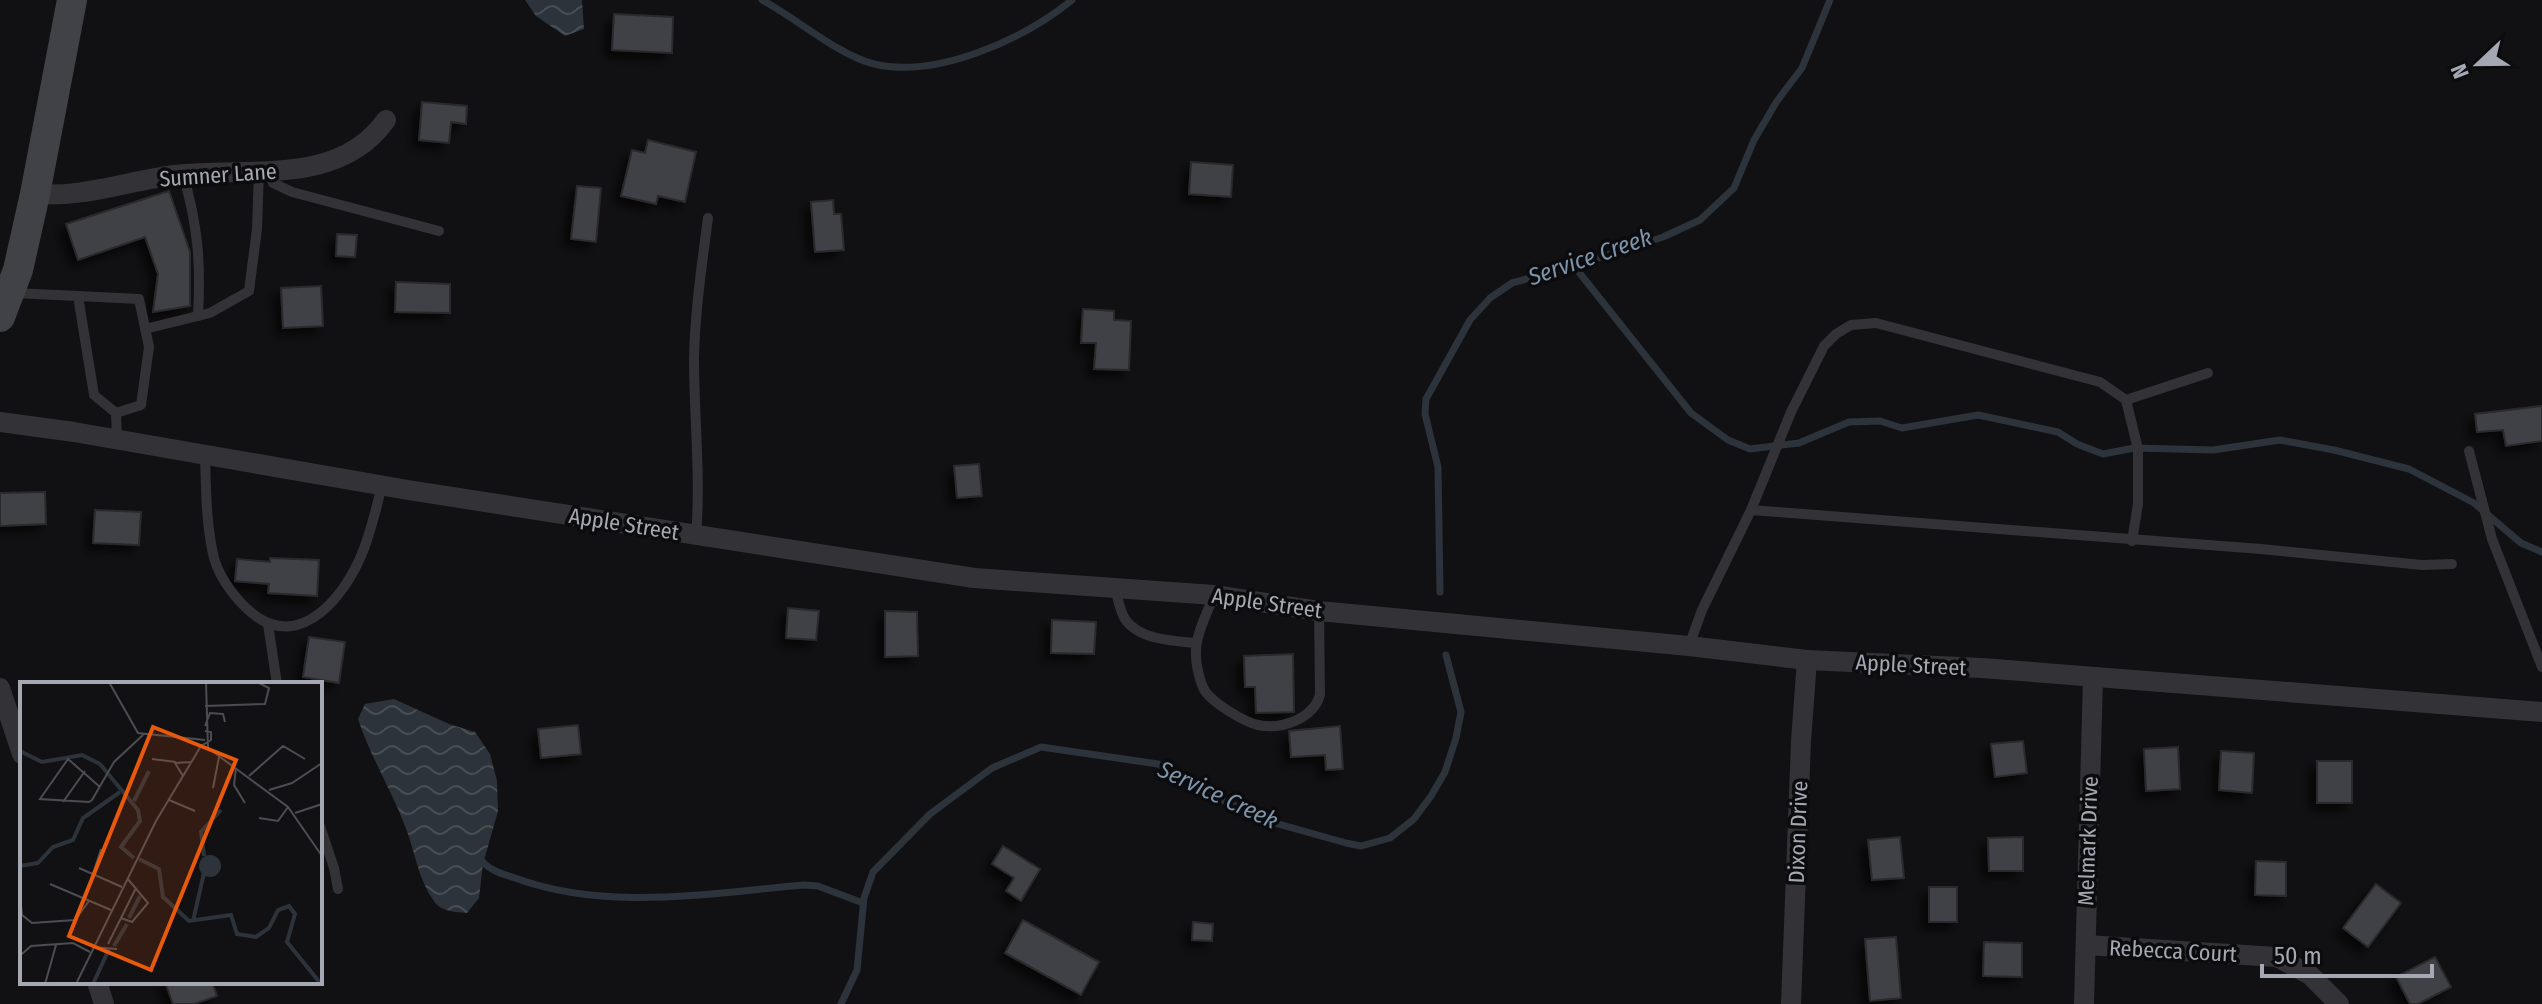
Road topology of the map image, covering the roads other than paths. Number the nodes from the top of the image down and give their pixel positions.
1 (72, 0) edge
2 (386, 120) dead end
3 (264, 171) junction
4 (183, 174) junction
5 (35, 194) junction
6 (708, 218) dead end
7 (439, 231) dead end
8 (78, 296) junction
9 (5, 305) edge
10 (198, 316) junction
11 (145, 329) junction
12 (2208, 373) dead end
13 (2126, 400) junction
14 (116, 413) junction
15 (0, 422) edge
16 (117, 440) junction
17 (2469, 451) dead end
18 (205, 455) junction
19 (382, 485) junction
20 (1751, 510) junction
21 (696, 536) junction
22 (2132, 541) junction
23 (2452, 564) dead end
24 (1114, 587) junction
25 (1214, 595) junction
26 (1319, 611) junction
27 (268, 624) junction
28 (1196, 643) junction
29 (1689, 646) junction
30 (1807, 660) junction
31 (2542, 667) edge
32 (2093, 678) junction
33 (277, 682) edge
34 (0, 688) edge
35 (2542, 712) edge
36 (20, 748) edge
37 (322, 832) edge
38 (338, 889) dead end
39 (2086, 945) junction
40 (98, 984) edge
41 (104, 1004) edge
42 (1791, 1004) edge
43 (2084, 1004) edge
44 (2339, 1004) edge

1 - 5 street
2 - 3 street, Sumner Lane
3 - 4 street, Sumner Lane
3 - 7 lane
3 - 10 lane
4 - 5 street, Sumner Lane
4 - 10 lane
5 - 9 street
6 - 21 lane
8 - 9 lane
8 - 11 lane
8 - 14 lane
10 - 11 lane
11 - 14 lane
12 - 13 lane
13 - 20 lane
13 - 22 lane
14 - 16 lane
15 - 16 street, Apple Street
16 - 18 street, Apple Street
17 - 31 lane
18 - 19 street, Apple Street
18 - 27 lane
19 - 21 street, Apple Street
19 - 27 lane
20 - 22 lane
20 - 29 lane
21 - 24 street, Apple Street
22 - 23 lane
24 - 25 street, Apple Street
24 - 28 lane
25 - 26 street, Apple Street
25 - 28 lane
26 - 28 lane
26 - 29 street, Apple Street
27 - 33 lane
29 - 30 street, Apple Street
30 - 32 street, Apple Street
30 - 42 street, Dixon Drive
32 - 35 street, Apple Street
32 - 39 street, Melmark Drive
34 - 36 street
37 - 38 lane
39 - 43 street, Melmark Drive
39 - 44 street, Rebecca Court
40 - 41 street

